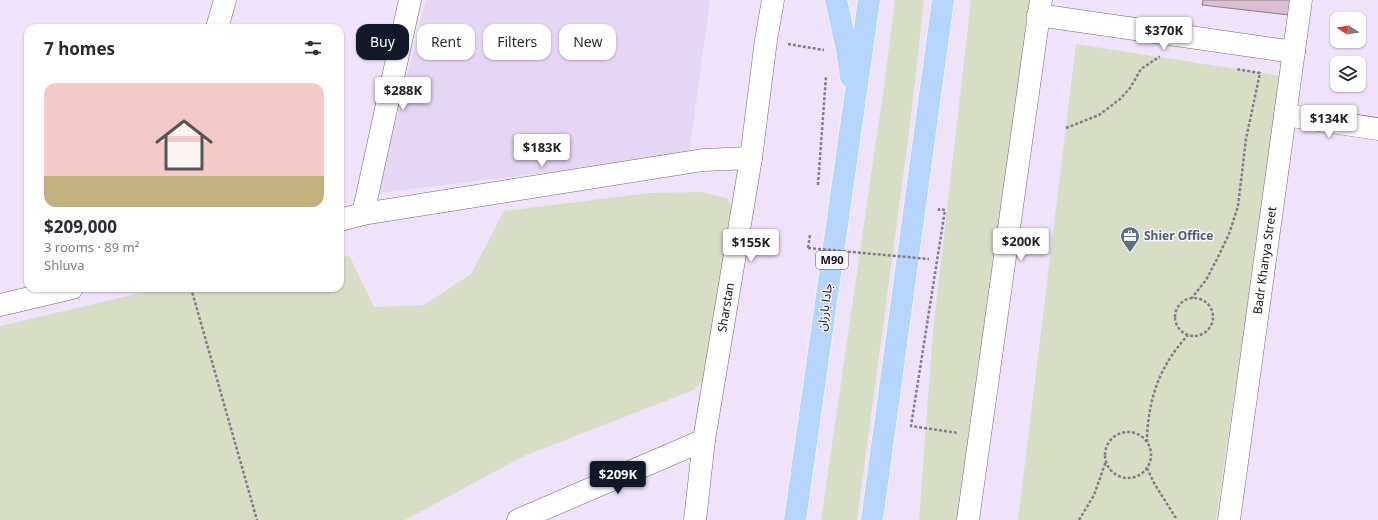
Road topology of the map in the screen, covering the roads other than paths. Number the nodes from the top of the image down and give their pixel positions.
1 (225, 0) edge
2 (410, 0) edge
3 (774, 0) edge
4 (836, 0) edge
5 (869, 0) edge
6 (943, 0) edge
7 (1301, 0) edge
8 (1040, 8) edge
9 (218, 24) edge
10 (1294, 52) junction
11 (855, 101) junction
12 (1285, 115) junction
13 (1378, 130) edge
14 (751, 158) junction
15 (363, 214) junction
16 (344, 219) edge
17 (55, 292) edge
18 (0, 305) edge
19 (704, 440) junction
20 (518, 520) edge
21 (695, 520) edge
22 (795, 520) edge
23 (872, 520) edge
24 (968, 520) edge
25 (1229, 520) edge

1 - 9 street
2 - 15 street
3 - 14 street, Sharstan
4 - 11 highway
5 - 11 highway, جادا بارزان / M90
6 - 23 highway
7 - 10 street, Badr Khanya Street
8 - 10 street
8 - 24 street
10 - 12 street, Badr Khanya Street
11 - 22 highway, جادا بارزان / M90
12 - 13 street
12 - 25 street, Badr Khanya Street
14 - 15 street
14 - 19 street, Sharstan
15 - 16 street
17 - 18 street
19 - 20 street
19 - 21 street, Sharstan

